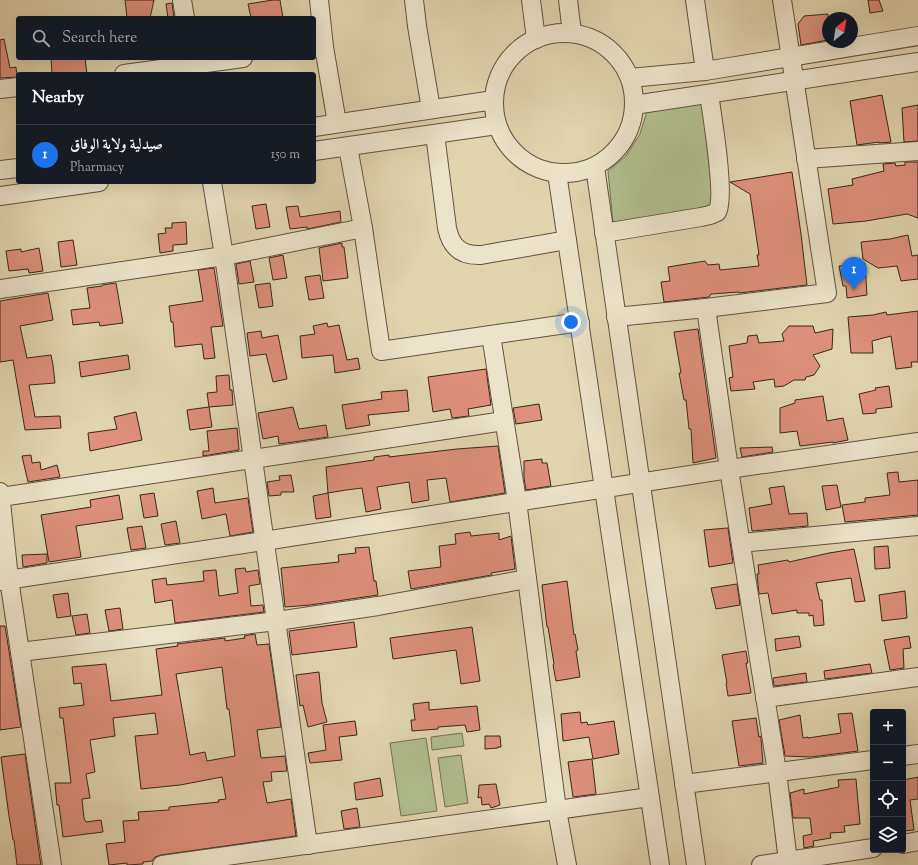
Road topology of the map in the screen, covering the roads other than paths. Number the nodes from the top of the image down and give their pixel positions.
1 (182, 0) edge
2 (319, 0) edge
3 (414, 0) edge
4 (531, 0) edge
5 (568, 0) edge
6 (695, 0) edge
7 (782, 0) edge
8 (185, 16) edge
9 (572, 34) junction
10 (918, 36) edge
11 (536, 39) junction
12 (319, 47) edge
13 (791, 58) junction
14 (230, 60) edge
15 (918, 62) edge
16 (191, 66) edge
17 (705, 71) junction
18 (141, 72) edge
19 (630, 78) junction
20 (794, 82) junction
21 (16, 87) edge
22 (0, 89) edge
23 (709, 94) junction
24 (494, 100) junction
25 (634, 105) junction
26 (431, 109) junction
27 (337, 123) junction
28 (497, 125) junction
29 (316, 127) edge
30 (435, 134) junction
31 (348, 147) junction
32 (316, 151) edge
33 (918, 151) edge
34 (806, 159) junction
35 (594, 167) junction
36 (16, 168) edge
37 (0, 170) edge
38 (558, 173) junction
39 (85, 184) edge
40 (212, 184) edge
41 (0, 196) edge
42 (363, 228) junction
43 (604, 233) junction
44 (567, 240) junction
45 (224, 256) junction
46 (0, 289) edge
47 (706, 308) junction
48 (616, 318) junction
49 (580, 322) junction
50 (491, 335) junction
51 (504, 421) junction
52 (918, 442) edge
53 (252, 459) junction
54 (729, 469) junction
55 (640, 483) junction
56 (604, 488) junction
57 (0, 494) edge
58 (517, 501) junction
59 (918, 526) edge
60 (264, 541) junction
61 (741, 543) junction
62 (527, 579) junction
63 (5, 580) edge
64 (277, 621) junction
65 (20, 652) junction
66 (918, 677) edge
67 (765, 698) junction
68 (918, 754) edge
69 (906, 756) edge
70 (870, 760) edge
71 (777, 772) junction
72 (684, 784) junction
73 (650, 796) junction
74 (557, 810) junction
75 (918, 841) edge
76 (906, 843) edge
77 (308, 845) junction
78 (870, 848) edge
79 (788, 861) junction
80 (52, 865) edge
81 (162, 865) edge
82 (567, 865) edge
83 (660, 865) edge
84 (696, 865) edge
85 (761, 865) edge

1 - 8 street
2 - 12 street
3 - 26 street
4 - 11 street
5 - 9 street
6 - 17 street
7 - 13 street
9 - 11 street
9 - 19 street
10 - 13 street
11 - 24 street
12 - 27 street
13 - 17 street
13 - 20 street
14 - 16 street
15 - 20 street
16 - 18 street
17 - 19 street
19 - 25 street
20 - 23 street
20 - 34 street
21 - 22 street
23 - 25 street
23 - 43 street
24 - 26 street
24 - 28 street
25 - 35 street
26 - 27 street
27 - 29 street
28 - 30 street
28 - 38 street
30 - 31 street
30 - 44 street
31 - 32 street
31 - 42 street
33 - 34 street
34 - 47 street
35 - 38 street
35 - 43 street
36 - 37 street
38 - 44 street
39 - 41 street
40 - 45 street
42 - 45 street
42 - 50 street
43 - 48 street
44 - 49 street
45 - 46 street
45 - 53 street
47 - 48 street
47 - 54 street
48 - 55 street
49 - 50 street
49 - 56 street
50 - 51 street
51 - 53 street
51 - 58 street
52 - 54 street
53 - 57 street
53 - 60 street
54 - 55 street
54 - 61 street
55 - 56 street
55 - 72 street
56 - 58 street
56 - 73 street
57 - 63 street
58 - 60 street
58 - 62 street
59 - 61 street
60 - 63 street
60 - 64 street
61 - 67 street
62 - 64 street
62 - 74 street
63 - 65 street
64 - 65 street
64 - 77 street
65 - 80 street
66 - 67 street
67 - 71 street
68 - 69 street
70 - 71 street
71 - 72 street
71 - 79 street
72 - 84 street
73 - 74 street
73 - 83 street
74 - 77 street
74 - 82 street
75 - 76 street
77 - 81 street
78 - 79 street
79 - 85 street

